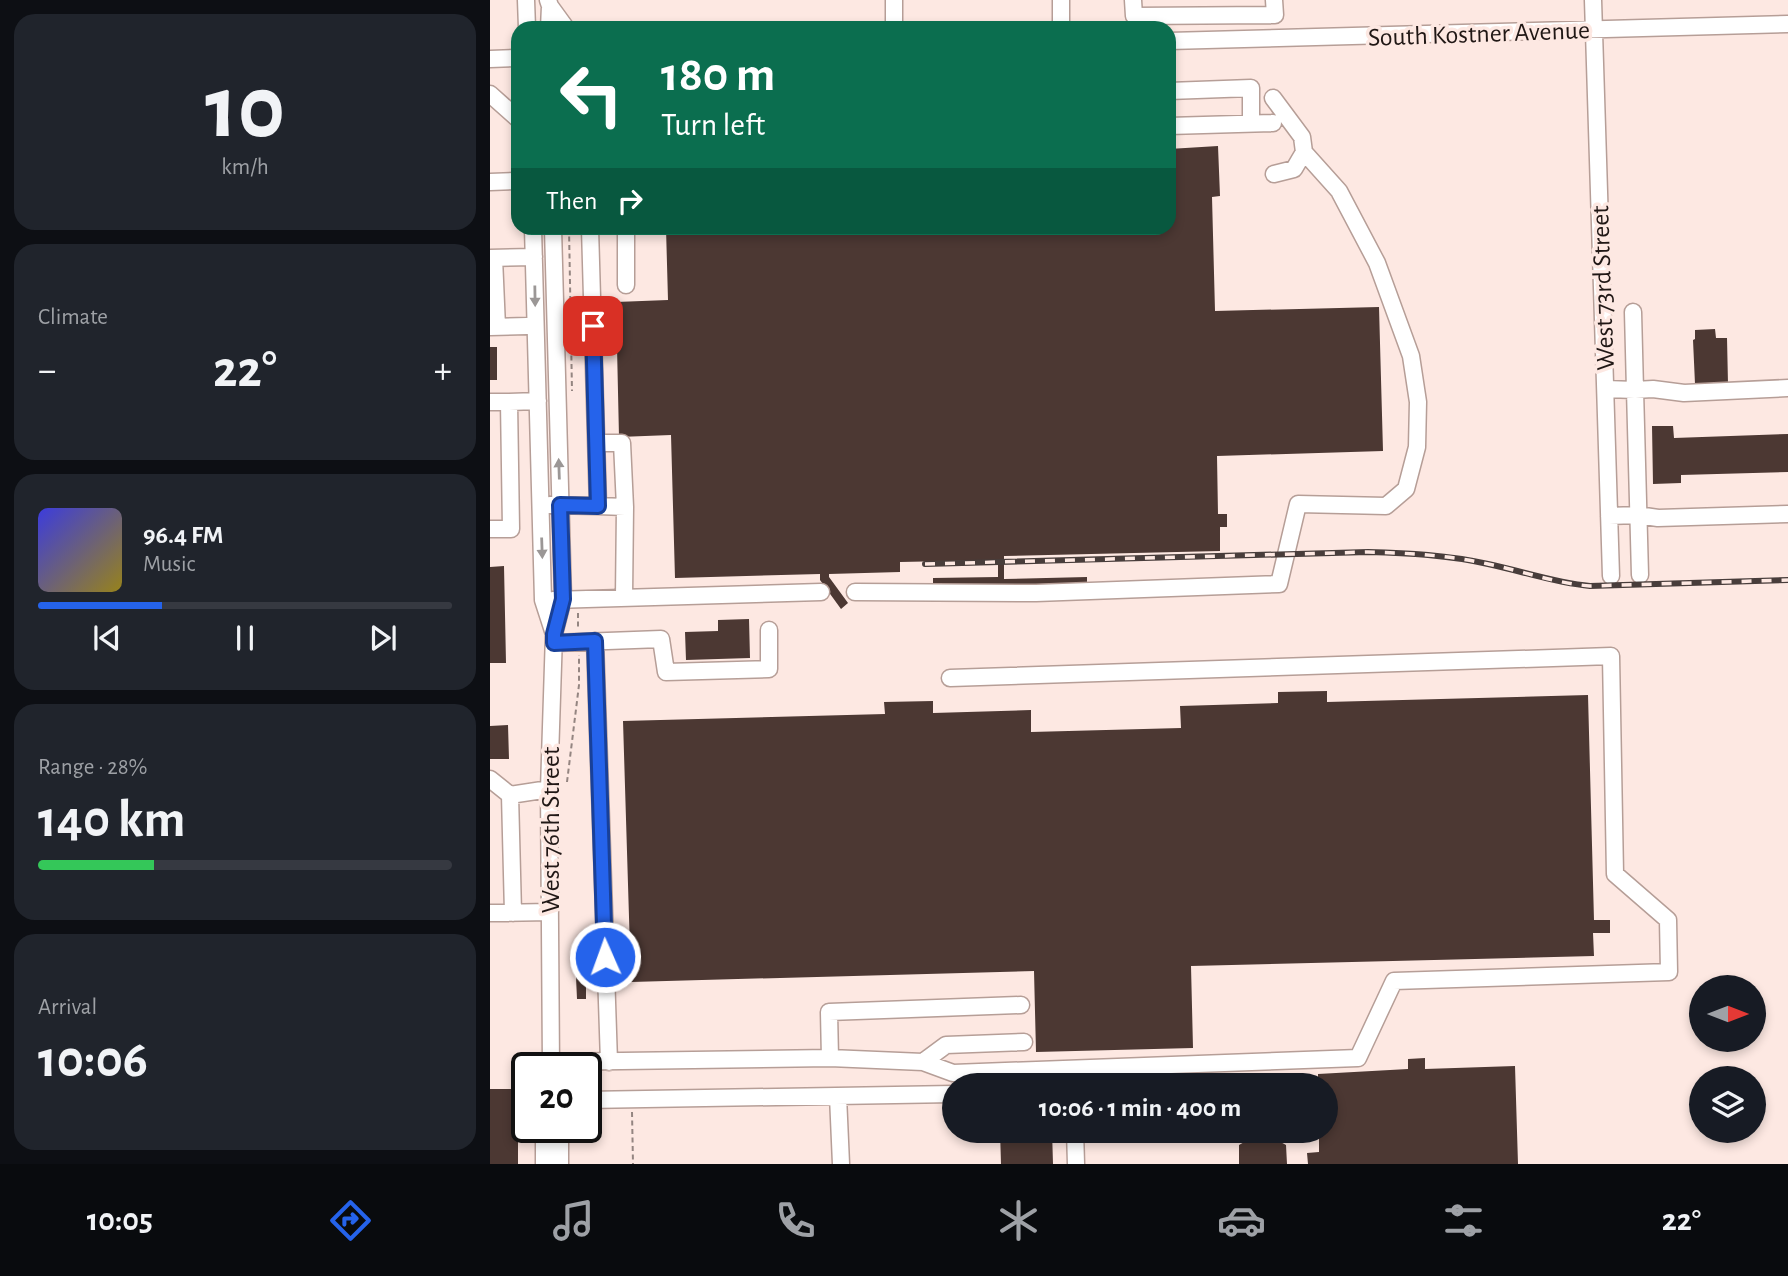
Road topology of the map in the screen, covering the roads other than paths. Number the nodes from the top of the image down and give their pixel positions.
1 (526, 0) edge
2 (894, 0) edge
3 (1061, 0) edge
4 (1133, 0) edge
5 (1275, 0) edge
6 (1593, 0) edge
7 (549, 3) edge
8 (1180, 15) junction
9 (527, 21) edge
10 (549, 21) edge
11 (561, 21) edge
12 (894, 21) edge
13 (1061, 21) edge
14 (1154, 21) edge
15 (1161, 21) edge
16 (1788, 24) edge
17 (1594, 29) junction
18 (1176, 36) edge
19 (1176, 41) edge
20 (511, 58) edge
21 (490, 59) edge
22 (1176, 91) edge
23 (490, 94) edge
24 (1273, 98) dead end
25 (511, 113) edge
26 (1273, 122) dead end
27 (1251, 123) junction
28 (1176, 126) edge
29 (1304, 152) junction
30 (1274, 174) dead end
31 (511, 181) edge
32 (490, 182) edge
33 (533, 235) edge
34 (553, 235) edge
35 (590, 235) edge
36 (626, 235) edge
37 (534, 257) junction
38 (492, 258) edge
39 (626, 285) dead end
40 (1633, 312) dead end
41 (527, 326) dead end
42 (493, 327) edge
43 (1788, 388) edge
44 (1605, 389) junction
45 (1635, 390) junction
46 (538, 401) junction
47 (490, 402) edge
48 (509, 402) junction
49 (597, 443) junction
50 (541, 505) junction
51 (560, 505) junction
52 (598, 506) junction
53 (625, 507) junction
54 (1788, 514) edge
55 (1638, 515) junction
56 (1609, 516) junction
57 (490, 529) edge
58 (1640, 575) dead end
59 (1611, 576) dead end
60 (821, 592) dead end
61 (855, 592) dead end
62 (624, 597) junction
63 (563, 599) junction
64 (543, 600) junction
65 (769, 630) dead end
66 (554, 638) junction
67 (595, 641) junction
68 (950, 678) dead end
69 (490, 779) edge
70 (549, 789) junction
71 (510, 795) junction
72 (550, 912) junction
73 (490, 913) edge
74 (513, 913) junction
75 (1021, 1005) dead end
76 (1024, 1042) dead end
77 (551, 1052) edge
78 (830, 1058) junction
79 (602, 1062) edge
80 (609, 1062) junction
81 (923, 1062) junction
82 (942, 1094) edge
83 (838, 1096) junction
84 (602, 1100) edge
85 (544, 1143) edge
86 (560, 1143) edge
87 (1075, 1143) edge
88 (544, 1164) edge
89 (560, 1164) edge
90 (841, 1164) edge
91 (1076, 1164) edge

1 - 9 street
2 - 12 street
3 - 13 street
4 - 14 street
5 - 8 street
6 - 17 street, West 73rd Street
7 - 10 street
7 - 11 street
8 - 15 street
8 - 18 street
16 - 17 street, South Kostner Avenue
17 - 19 street, South Kostner Avenue
17 - 44 street, West 73rd Street
20 - 21 street
22 - 27 street
23 - 25 street
24 - 29 street
26 - 27 street
27 - 28 street
29 - 30 street
29 - 61 street
31 - 32 street
33 - 37 street, West 76th Street
51 -> 34 street, West 76th Street
35 - 49 street
36 - 39 street
37 - 38 street
37 -> 46 street, West 76th Street
38 - 42 street
40 - 45 street
41 - 42 street
43 - 45 street
44 - 45 street
44 - 56 street, West 73rd Street
45 - 55 street
46 - 48 street
46 - 50 street, West 76th Street
47 - 48 street
48 - 57 street
49 - 52 street
49 - 53 street
50 - 51 street
50 -> 64 street, West 76th Street
51 - 52 street
51 - 63 street, West 76th Street
52 - 53 street
53 - 62 street
54 - 55 street
55 - 56 street
55 - 58 street
56 - 59 street, West 73rd Street
60 - 62 street
62 - 63 street
63 - 64 street
63 - 66 street, West 76th Street
64 - 66 street, West 76th Street
65 - 67 street
66 - 67 street
66 - 70 street, West 76th Street
67 - 80 street
68 - 81 street
69 - 71 street
70 - 71 street
70 - 72 street, West 76th Street
71 - 74 street
72 - 74 street
72 - 77 street, West 76th Street
73 - 74 street
75 - 78 street
76 - 81 street
78 - 80 street
78 - 81 street
79 - 80 street
82 - 83 street
83 - 84 street
83 - 90 street
85 - 88 street
86 - 89 street
87 - 91 street

